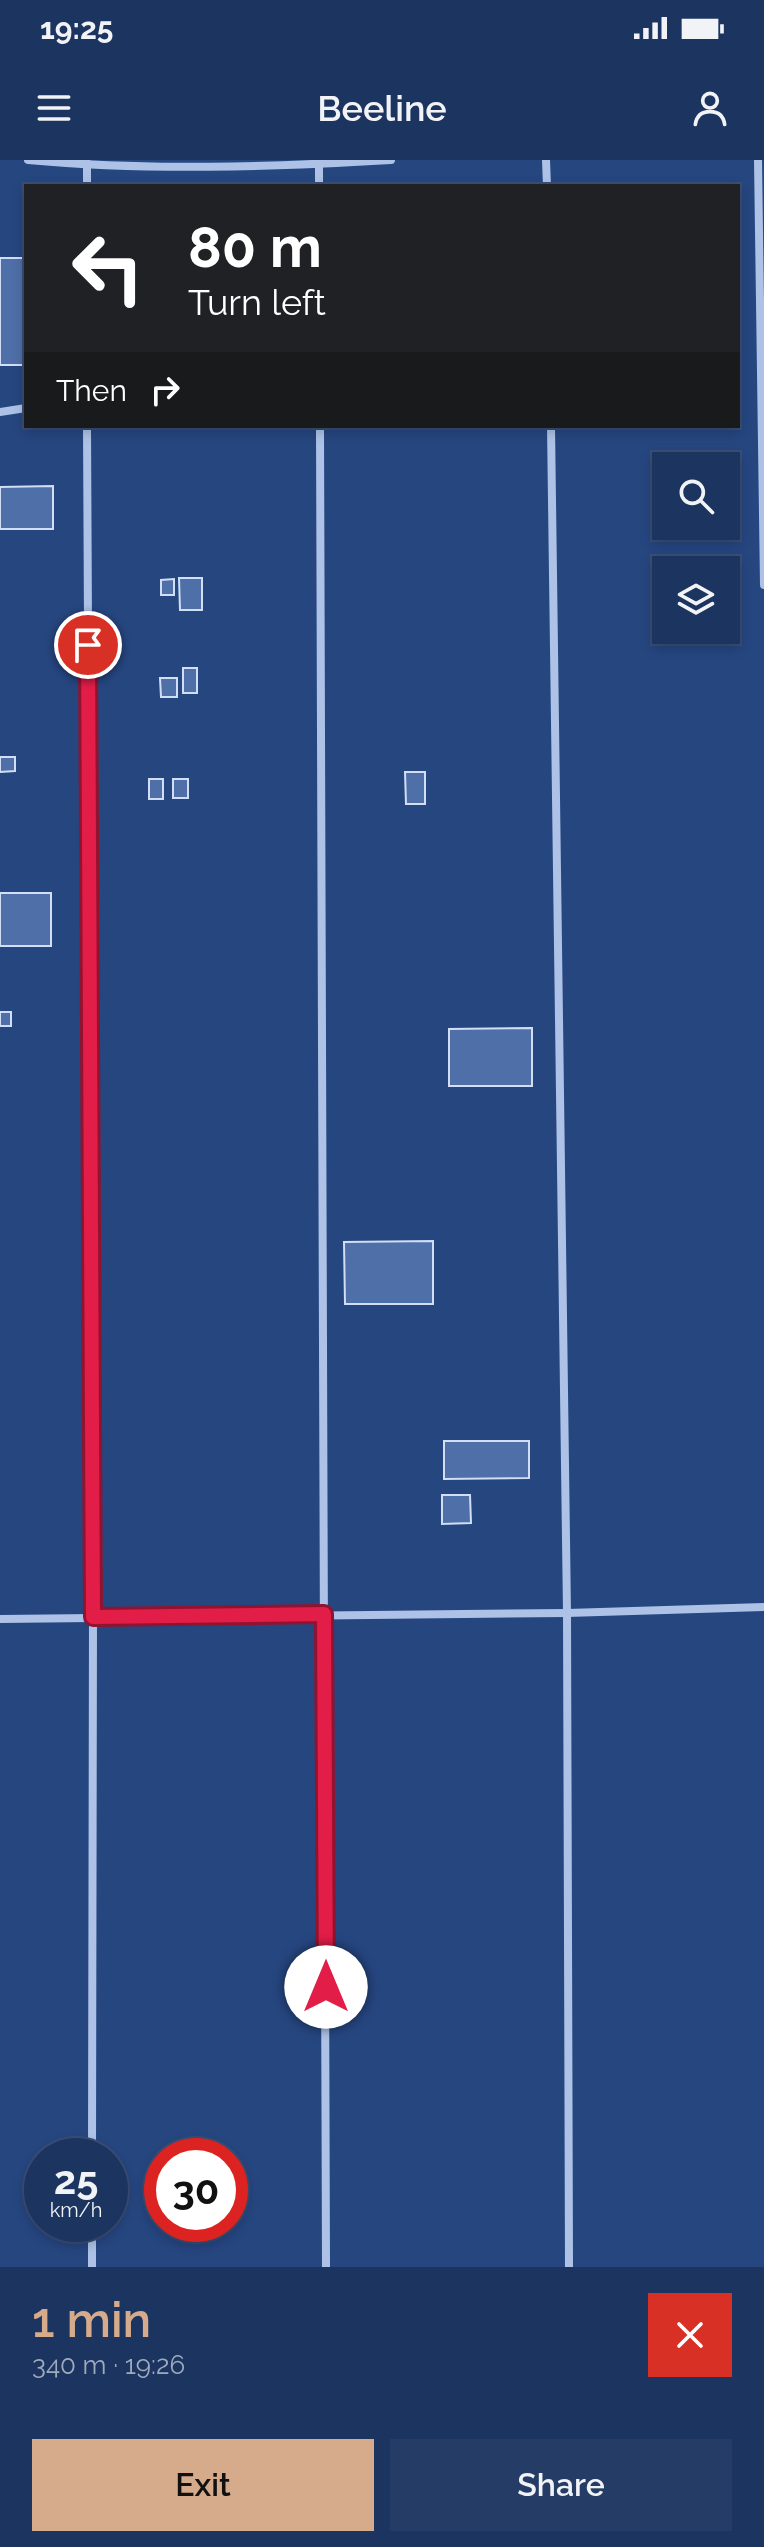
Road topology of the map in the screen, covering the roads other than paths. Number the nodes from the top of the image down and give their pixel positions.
1 (28, 160) edge
2 (391, 160) edge
3 (546, 160) edge
4 (758, 160) edge
5 (319, 162) edge
6 (87, 163) edge
7 (87, 184) edge
8 (319, 184) edge
9 (547, 184) edge
10 (24, 408) edge
11 (0, 412) edge
12 (87, 428) edge
13 (320, 428) edge
14 (551, 428) edge
15 (764, 585) edge
16 (764, 1607) edge
17 (567, 1613) junction
18 (324, 1614) junction
19 (93, 1617) junction
20 (0, 1619) edge
21 (92, 2138) edge
22 (92, 2242) edge
23 (92, 2267) edge
24 (326, 2267) edge
25 (569, 2267) edge

1 - 6 street
2 - 5 street
3 - 9 street
4 - 15 street
5 - 6 street
5 - 8 street
6 - 7 street
10 - 11 street
12 - 19 street
13 - 18 street
14 - 17 street
16 - 17 street
17 - 18 street
17 - 25 street
18 - 19 street
18 - 24 street
19 - 20 street
19 - 21 street
22 - 23 street

